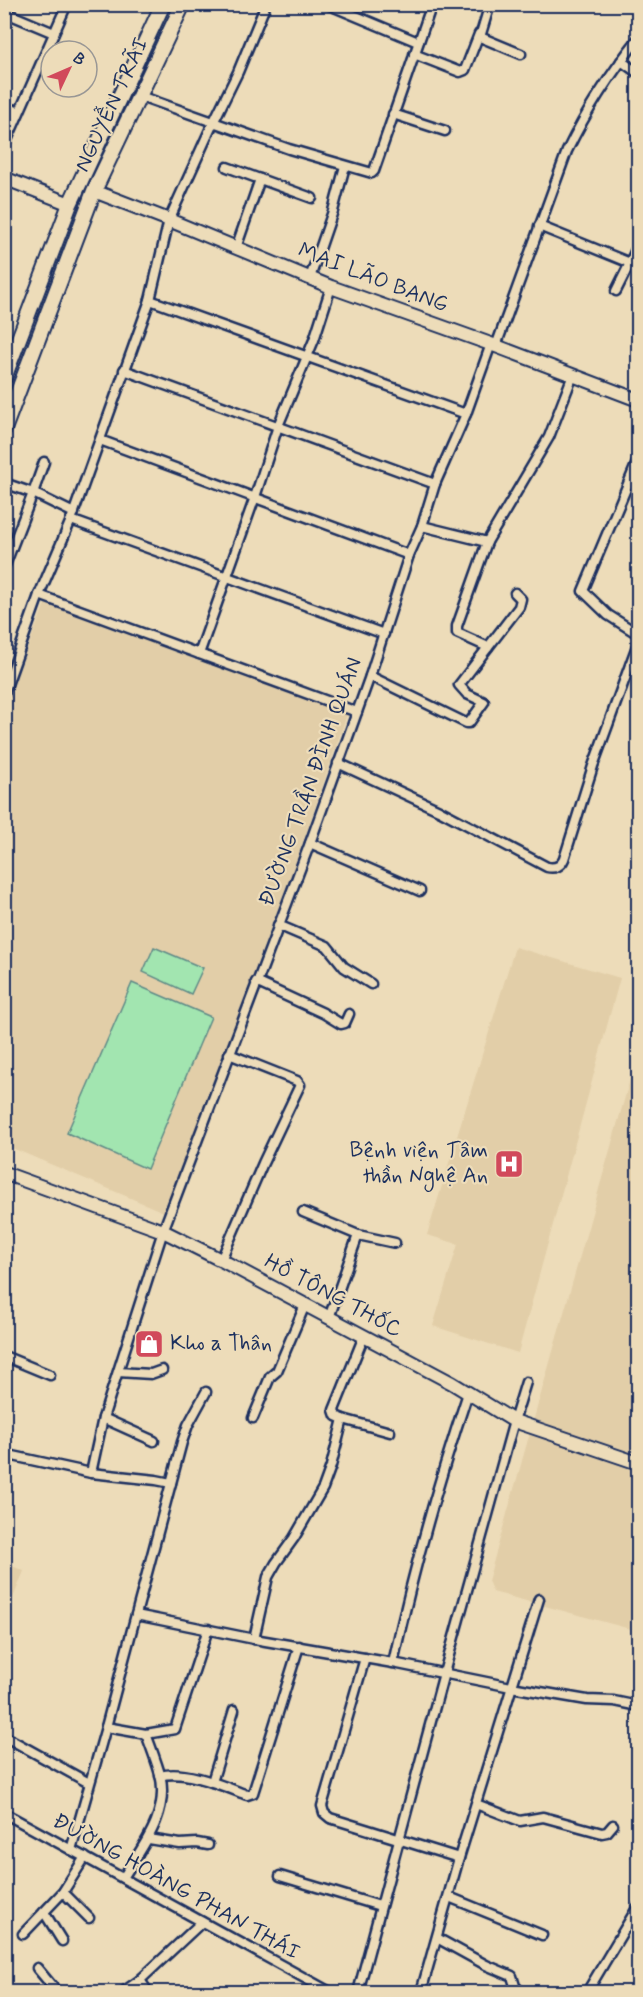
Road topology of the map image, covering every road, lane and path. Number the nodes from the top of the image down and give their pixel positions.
1 (68, 4) edge
2 (163, 4) edge
3 (183, 4) edge
4 (266, 4) edge
5 (327, 4) edge
6 (432, 4) edge
7 (490, 4) edge
8 (4, 12) edge
9 (54, 33) junction
10 (479, 34) junction
11 (639, 39) edge
12 (418, 42) junction
13 (414, 54) junction
14 (521, 54) dead end
15 (621, 61) junction
16 (639, 73) edge
17 (140, 96) junction
18 (4, 106) edge
19 (19, 112) junction
20 (393, 114) junction
21 (213, 123) junction
22 (444, 131) dead end
23 (4, 147) edge
24 (345, 166) junction
25 (227, 167) dead end
26 (4, 178) edge
27 (260, 179) junction
28 (94, 192) junction
29 (312, 198) dead end
30 (70, 204) junction
31 (169, 220) junction
32 (539, 226) junction
33 (639, 245) edge
34 (236, 248) junction
35 (630, 263) junction
36 (310, 278) junction
37 (331, 287) junction
38 (616, 291) dead end
39 (150, 300) junction
40 (494, 345) junction
41 (306, 357) junction
42 (124, 370) junction
43 (573, 375) junction
44 (4, 378) edge
45 (639, 400) edge
46 (466, 414) junction
47 (278, 426) junction
48 (4, 429) edge
49 (100, 440) junction
50 (639, 460) edge
51 (44, 462) dead end
52 (4, 483) edge
53 (435, 484) junction
54 (33, 493) junction
55 (255, 498) junction
56 (73, 516) junction
57 (422, 526) junction
58 (487, 542) junction
59 (409, 555) junction
60 (4, 568) edge
61 (227, 577) junction
62 (515, 593) dead end
63 (39, 595) junction
64 (384, 634) junction
65 (639, 634) edge
66 (639, 643) edge
67 (488, 647) junction
68 (199, 654) junction
69 (370, 676) junction
70 (4, 693) edge
71 (357, 712) junction
72 (338, 763) junction
73 (310, 843) junction
74 (420, 891) dead end
75 (278, 925) junction
76 (256, 982) junction
77 (370, 984) dead end
78 (349, 1014) dead end
79 (229, 1054) junction
80 (4, 1173) edge
81 (303, 1212) dead end
82 (163, 1231) junction
83 (358, 1235) junction
84 (395, 1243) dead end
85 (221, 1260) junction
86 (305, 1305) junction
87 (329, 1318) junction
88 (364, 1336) junction
89 (4, 1356) edge
90 (162, 1370) dead end
91 (118, 1372) junction
92 (50, 1375) dead end
93 (526, 1382) dead end
94 (206, 1392) dead end
95 (468, 1393) junction
96 (103, 1418) junction
97 (253, 1418) dead end
98 (343, 1419) junction
99 (514, 1421) junction
100 (390, 1432) dead end
101 (154, 1441) dead end
102 (4, 1454) edge
103 (639, 1463) edge
104 (91, 1473) junction
105 (171, 1483) junction
106 (539, 1599) dead end
107 (136, 1615) junction
108 (208, 1629) junction
109 (254, 1639) junction
110 (299, 1646) junction
111 (365, 1658) junction
112 (393, 1663) junction
113 (444, 1673) junction
114 (511, 1687) junction
115 (638, 1706) edge
116 (234, 1710) dead end
117 (106, 1727) junction
118 (146, 1734) junction
119 (4, 1736) edge
120 (160, 1776) junction
121 (212, 1782) junction
122 (89, 1783) junction
123 (476, 1804) junction
124 (4, 1813) edge
125 (613, 1825) dead end
126 (399, 1838) junction
127 (149, 1839) junction
128 (208, 1845) dead end
129 (71, 1850) junction
130 (85, 1857) junction
131 (459, 1858) junction
132 (280, 1876) dead end
133 (123, 1878) junction
134 (63, 1892) junction
135 (449, 1897) junction
136 (380, 1906) junction
137 (637, 1908) dead end
138 (44, 1912) junction
139 (89, 1918) dead end
140 (202, 1922) junction
141 (23, 1934) dead end
142 (542, 1935) dead end
143 (437, 1938) junction
144 (62, 1941) dead end
145 (37, 1968) dead end
146 (140, 1980) junction
147 (55, 1992) edge
148 (123, 1992) edge
149 (148, 1992) edge
150 (330, 1992) edge
151 (358, 1992) edge
152 (421, 1992) edge
153 (521, 1992) edge
154 (587, 1992) edge

1 - 9 street
2 - 30 main road, NGUYỄN TRÃI
3 - 17 main road, NGUYỄN TRÃI
4 - 21 street
5 - 12 street
6 - 12 street
7 - 10 street
8 - 9 street
9 - 19 street
10 - 13 street
10 - 14 street
11 - 15 street, ĐƯỜNG TRẦN ĐÌNH QUÁN
12 - 13 street
13 - 20 street
15 - 16 street
15 - 32 street, ĐƯỜNG TRẦN ĐÌNH QUÁN
17 - 21 street
17 - 28 main road, NGUYỄN TRÃI
18 - 19 street
19 - 23 street
20 - 22 street
20 - 24 street
21 - 24 street
21 - 31 street
24 - 36 street
25 - 27 street
26 - 30 street
27 - 29 street
27 - 34 street
28 - 30 main road
28 - 31 street, MAI LÃO BẠNG
28 - 48 main road, NGUYỄN TRÃI
30 - 44 main road, NGUYỄN TRÃI
31 - 34 street, MAI LÃO BẠNG
31 - 39 street
32 - 35 street
32 - 40 street, ĐƯỜNG TRẦN ĐÌNH QUÁN
33 - 35 street
34 - 36 street, MAI LÃO BẠNG
35 - 38 street
36 - 37 street, MAI LÃO BẠNG
37 - 40 street, MAI LÃO BẠNG
37 - 41 street
39 - 41 street
39 - 42 street
40 - 43 street, MAI LÃO BẠNG
40 - 46 street, ĐƯỜNG TRẦN ĐÌNH QUÁN
41 - 46 street
41 - 47 street
42 - 47 street
42 - 49 street
43 - 45 street, MAI LÃO BẠNG
43 - 58 street
46 - 53 street, ĐƯỜNG TRẦN ĐÌNH QUÁN
47 - 53 street
47 - 55 street
49 - 55 street
49 - 56 street
50 - 65 street
51 - 54 street
52 - 54 street
53 - 57 street, ĐƯỜNG TRẦN ĐÌNH QUÁN
54 - 56 street
54 - 60 street
55 - 59 street
55 - 61 street
56 - 61 street
56 - 63 street
57 - 58 street
57 - 59 street, ĐƯỜNG TRẦN ĐÌNH QUÁN
58 - 67 street
59 - 64 street, ĐƯỜNG TRẦN ĐÌNH QUÁN
61 - 64 street
61 - 68 street
62 - 67 street
63 - 68 street
63 - 70 street
64 - 69 street, ĐƯỜNG TRẦN ĐÌNH QUÁN
66 - 72 street
67 - 69 street
68 - 71 street
69 - 71 street, ĐƯỜNG TRẦN ĐÌNH QUÁN
71 - 72 street, ĐƯỜNG TRẦN ĐÌNH QUÁN
72 - 73 street, ĐƯỜNG TRẦN ĐÌNH QUÁN
73 - 74 street
73 - 75 street, ĐƯỜNG TRẦN ĐÌNH QUÁN
75 - 76 street, ĐƯỜNG TRẦN ĐÌNH QUÁN
75 - 77 street
76 - 78 street
76 - 79 street, ĐƯỜNG TRẦN ĐÌNH QUÁN
79 - 82 street, ĐƯỜNG TRẦN ĐÌNH QUÁN
79 - 85 street
80 - 82 street, HỒ TÔNG THỐC
81 - 83 street
82 - 85 street, HỒ TÔNG THỐC
82 - 91 street, ĐƯỜNG TRẦN ĐÌNH QUÁN
83 - 84 street
83 - 87 street
85 - 86 street, HỒ TÔNG THỐC
86 - 87 street, HỒ TÔNG THỐC
86 - 97 street
87 - 88 street, HỒ TÔNG THỐC
88 - 95 street, HỒ TÔNG THỐC
88 - 98 street
89 - 92 street
90 - 91 street
91 - 96 street, ĐƯỜNG TRẦN ĐÌNH QUÁN
93 - 99 street
94 - 105 street
95 - 99 street, HỒ TÔNG THỐC
95 - 112 street
96 - 101 street
96 - 104 street, ĐƯỜNG TRẦN ĐÌNH QUÁN
98 - 100 street
98 - 109 street
99 - 103 street, HỒ TÔNG THỐC
99 - 113 street
102 - 104 street
104 - 105 street
105 - 107 street
106 - 114 street
107 - 108 street
107 - 117 street
108 - 109 street
108 - 118 street
109 - 110 street
110 - 111 street
110 - 121 street
111 - 112 street
111 - 126 street
112 - 113 street
113 - 114 street
113 - 126 street
114 - 115 street
114 - 123 street
116 - 121 street
117 - 118 street
117 - 122 street
118 - 120 street
119 - 122 street
120 - 121 street
120 - 127 street
122 - 129 street
123 - 125 street
123 - 131 street
124 - 129 street, ĐƯỜNG HOÀNG PHAN THÁI
126 - 131 street
126 - 136 street
127 - 128 street
127 - 133 street
129 - 130 street, ĐƯỜNG HOÀNG PHAN THÁI
130 - 133 street, ĐƯỜNG HOÀNG PHAN THÁI
130 - 134 street
131 - 135 street
132 - 136 street
133 - 140 street, ĐƯỜNG HOÀNG PHAN THÁI
134 - 138 street
134 - 139 street
135 - 142 street
135 - 143 street
136 - 151 street
137 - 154 street
138 - 141 street
138 - 144 street
140 - 146 street
140 - 150 street, ĐƯỜNG HOÀNG PHAN THÁI
143 - 152 street
143 - 153 street
145 - 147 street
146 - 148 street
146 - 149 street

